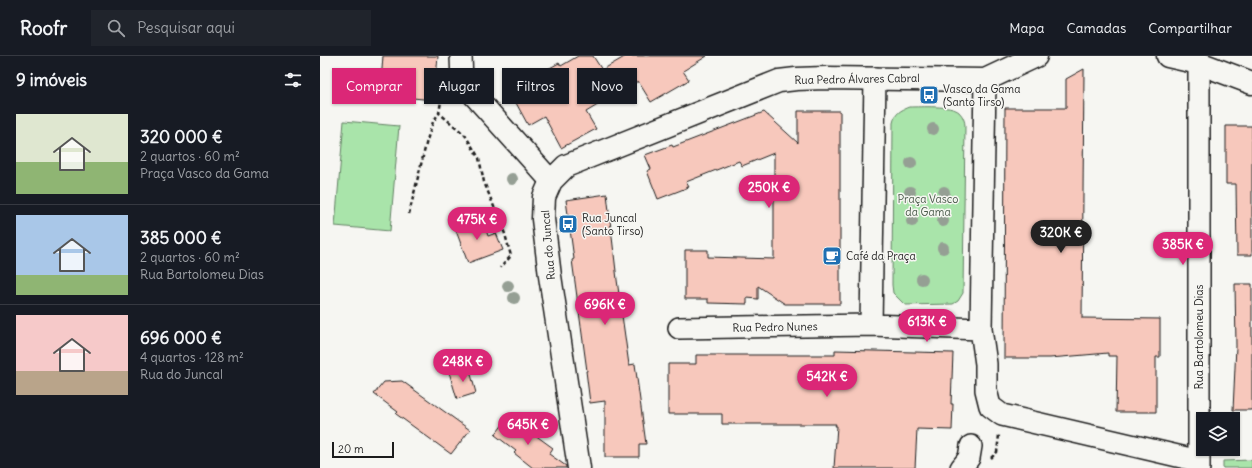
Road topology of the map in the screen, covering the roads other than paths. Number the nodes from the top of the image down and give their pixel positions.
1 (462, 56) edge
2 (1036, 56) edge
3 (1168, 56) edge
4 (1199, 63) junction
5 (875, 78) junction
6 (985, 80) junction
7 (1252, 83) edge
8 (551, 181) junction
9 (871, 325) junction
10 (679, 328) dead end
11 (982, 329) junction
12 (971, 446) dead end
13 (1199, 465) edge
14 (579, 468) edge
15 (961, 468) edge

1 - 8 street
2 - 6 street, Rua Pedro Álvares Cabral
3 - 4 street
4 - 7 street
4 - 13 street, Rua Bartolomeu Dias
5 - 6 street, Rua Pedro Álvares Cabral
5 - 8 street, Rua Pedro Álvares Cabral
5 - 9 street
6 - 11 street
8 - 14 street, Rua do Juncal
9 - 10 street, Rua Pedro Nunes
9 - 11 street
11 - 13 street
12 - 15 street

